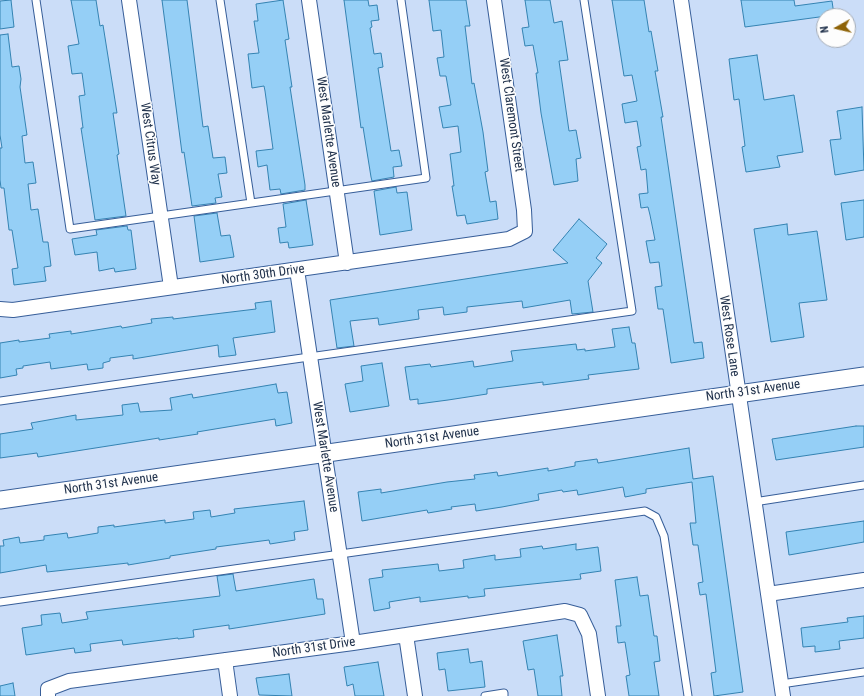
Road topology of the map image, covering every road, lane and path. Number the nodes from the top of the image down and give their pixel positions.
1 (36, 0) edge
2 (129, 0) edge
3 (220, 0) edge
4 (309, 0) edge
5 (401, 0) edge
6 (494, 0) edge
7 (584, 0) edge
8 (681, 0) edge
9 (336, 190) junction
10 (251, 203) junction
11 (161, 216) junction
12 (525, 231) joint
13 (347, 263) junction
14 (297, 270) junction
15 (171, 288) junction
16 (0, 309) edge
17 (310, 357) junction
18 (864, 376) edge
19 (738, 393) junction
20 (0, 401) edge
21 (325, 454) junction
22 (864, 485) edge
23 (0, 500) edge
24 (754, 502) junction
25 (340, 554) junction
26 (864, 580) edge
27 (768, 594) junction
28 (0, 602) edge
29 (406, 635) junction
30 (353, 643) junction
31 (225, 660) junction
32 (864, 672) edge
33 (782, 690) edge
34 (48, 693) edge
35 (230, 696) edge
36 (414, 696) edge
37 (486, 696) edge
38 (504, 696) edge
39 (598, 696) edge
40 (688, 696) edge

1 - 11 lane
2 - 11 street, West Citrus Way
3 - 10 lane
4 - 9 street, West Marlette Avenue
5 - 9 lane
6 - 12 street, West Claremont Street
7 - 17 lane
8 - 19 street, West Rose Lane
9 - 10 lane
9 - 13 street, West Marlette Avenue
10 - 11 lane
11 - 15 street, West Citrus Way
12 - 13 street, North 30th Drive
13 - 14 street, North 30th Drive
14 - 15 street, North 30th Drive
14 - 17 street, West Marlette Avenue
15 - 16 street, North 30th Drive
17 - 20 lane
17 - 21 street, West Marlette Avenue
18 - 19 street, North 31st Avenue
19 - 21 street, North 31st Avenue
19 - 24 street, West Rose Lane
21 - 23 street, North 31st Avenue
21 - 25 street, West Marlette Avenue
22 - 24 lane
24 - 27 street, West Rose Lane
25 - 28 lane
25 - 30 street, West Marlette Avenue
25 - 40 lane
26 - 27 street
27 - 33 street, West Rose Lane
29 - 30 street, North 31st Drive
29 - 36 street
29 - 39 street, North 31st Drive
30 - 31 street, North 31st Drive
31 - 34 street, North 31st Drive
31 - 35 street
32 - 33 lane
37 - 38 lane

